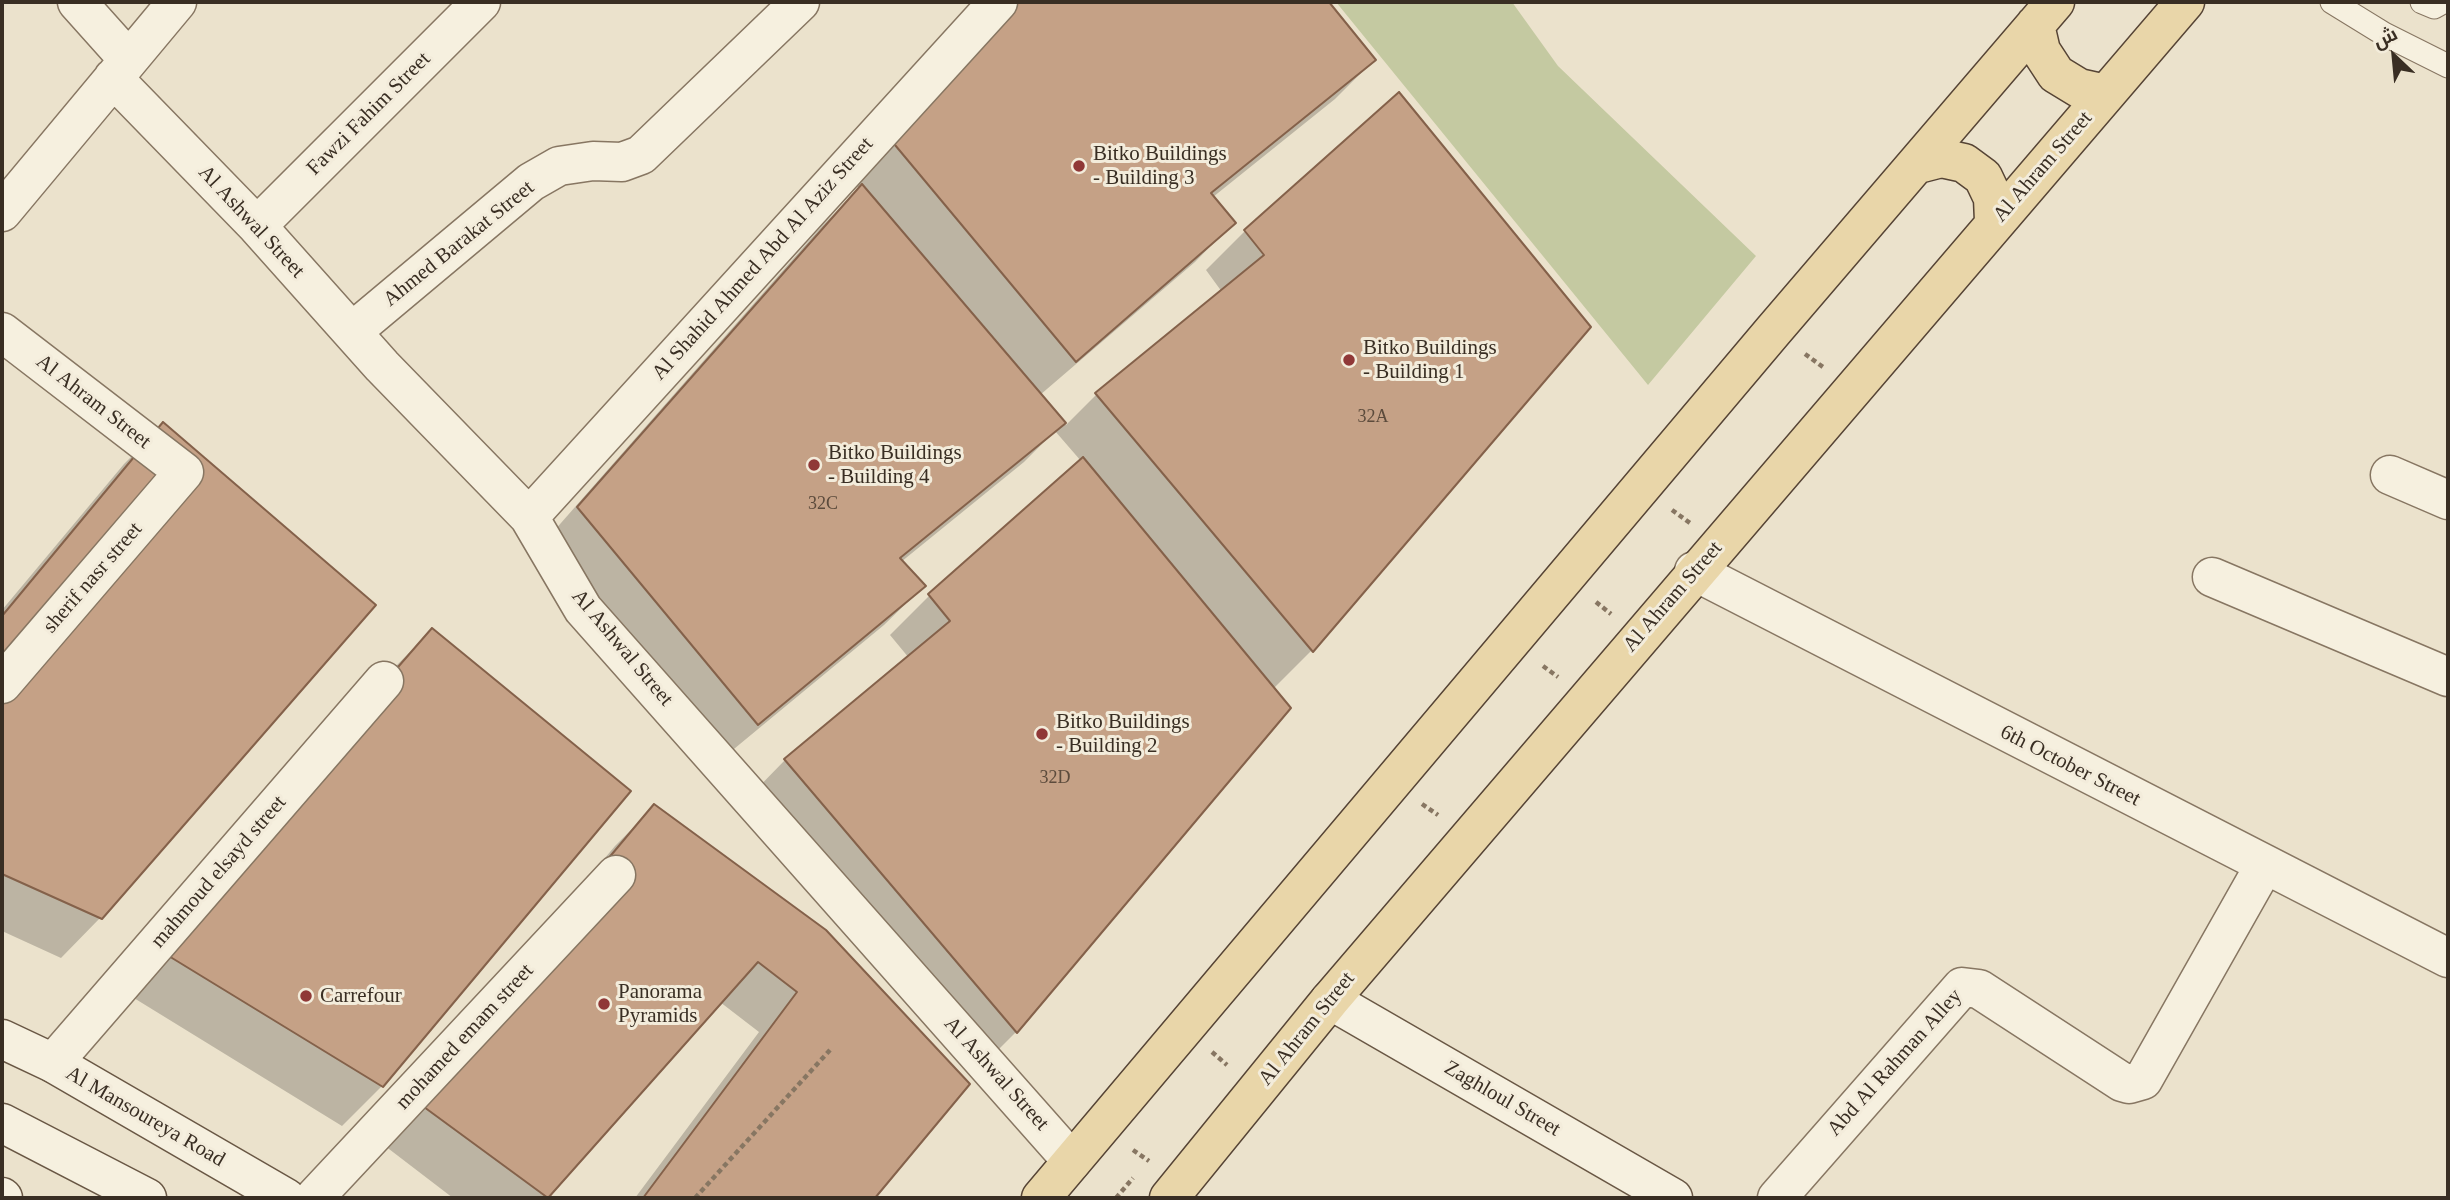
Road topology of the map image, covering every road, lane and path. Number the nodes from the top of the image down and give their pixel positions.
1 (77, 2) edge
2 (177, 2) edge
3 (481, 2) edge
4 (800, 2) edge
5 (998, 2) edge
6 (2185, 2) edge
7 (2332, 2) edge
8 (2421, 2) edge
9 (2443, 2) edge
10 (2045, 13) edge
11 (2448, 66) edge
12 (120, 69) junction
13 (2106, 94) junction
14 (1918, 164) junction
15 (6, 198) edge
16 (1994, 221) junction
17 (257, 226) junction
18 (353, 331) junction
19 (1773, 331) junction
20 (2, 332) edge
21 (1855, 390) junction
22 (184, 472) joint
23 (2390, 475) dead end
24 (2448, 500) edge
25 (1662, 503) dead end
26 (529, 517) junction
27 (1694, 526) dead end
28 (1694, 571) junction
29 (2212, 577) dead end
30 (1587, 596) dead end
31 (1615, 617) dead end
32 (1533, 659) dead end
33 (2448, 677) edge
34 (1562, 680) dead end
35 (384, 681) dead end
36 (2, 684) edge
37 (1416, 799) dead end
38 (1443, 819) dead end
39 (2264, 866) junction
40 (616, 875) dead end
41 (2448, 958) edge
42 (1330, 1000) junction
43 (2, 1039) edge
44 (1206, 1047) dead end
45 (830, 1050) dead end
46 (1238, 1056) dead end
47 (52, 1063) junction
48 (1230, 1067) junction
49 (1220, 1077) dead end
50 (2, 1124) edge
51 (1102, 1126) junction
52 (1157, 1150) dead end
53 (1073, 1161) junction
54 (1148, 1161) junction
55 (1175, 1192) edge
56 (147, 1198) edge
57 (286, 1198) edge
58 (314, 1198) edge
59 (695, 1198) edge
60 (1041, 1198) edge
61 (1116, 1198) edge
62 (1673, 1198) edge
63 (1777, 1198) edge

1 - 12 street, Al Ashwal Street
2 - 12 street
3 - 17 street, Fawzi Fahim Street
4 - 18 street, Ahmed Barakat Street
5 - 26 street, Al Shahid Ahmed Abd Al Aziz Street
6 - 13 main road, Al Ahram Street
7 - 11 lane
8 - 9 lane
10 - 13 main road
10 - 14 main road
12 - 15 street
12 - 17 street, Al Ashwal Street
13 - 16 main road, Al Ahram Street
14 - 16 main road
14 - 19 main road
16 - 21 main road, Al Ahram Street
17 - 18 street, Al Ashwal Street
18 - 26 street, Al Ashwal Street
19 - 21 path
19 - 51 main road
20 - 22 street, Al Ahram Street
21 - 28 main road, Al Ahram Street
22 - 36 street, sherif nasr street
23 - 24 street
25 - 27 path
26 - 53 street, Al Ashwal Street
28 - 39 street, 6th October Street
28 - 42 main road, Al Ahram Street
29 - 33 street
30 - 31 path
32 - 34 path
35 - 47 street, mahmoud elsayd street
37 - 38 path
39 - 41 street, 6th October Street
39 - 63 street, Abd Al Rahman Alley
40 - 58 street, mohamed emam street
42 - 55 main road, Al Ahram Street
42 - 62 street, Zaghloul Street
43 - 47 street, Al Mansoureya Road
44 - 48 path
45 - 59 path
46 - 48 path
47 - 57 street, Al Mansoureya Road
48 - 49 path
50 - 56 street
51 - 53 main road
51 - 54 path
52 - 54 path
53 - 60 main road
54 - 55 path
54 - 61 path

